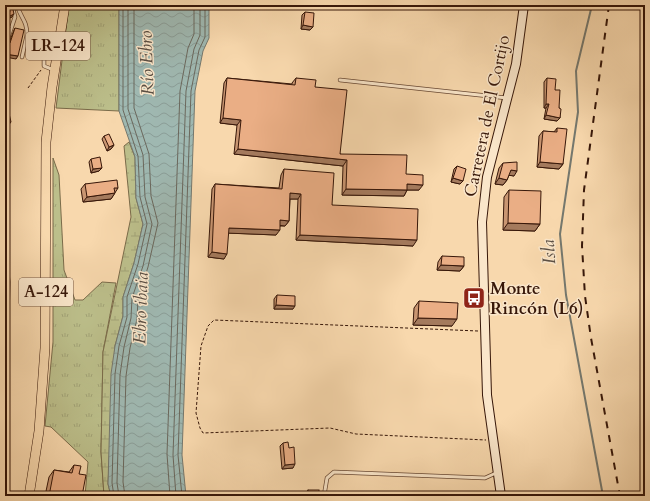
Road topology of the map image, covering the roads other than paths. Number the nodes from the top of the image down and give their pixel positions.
1 (12, 5) edge
2 (17, 5) edge
3 (65, 5) edge
4 (524, 5) edge
5 (27, 35) junction
6 (6, 44) edge
7 (22, 57) dead end
8 (54, 70) junction
9 (340, 80) dead end
10 (52, 87) joint
11 (507, 98) junction
12 (5, 262) edge
13 (5, 358) edge
14 (498, 472) junction
15 (30, 496) edge
16 (324, 496) edge
17 (501, 496) edge

1 - 6 lane
2 - 5 lane
3 - 8 main road, LR-124
4 - 11 street, Carretera de El Cortijo
5 - 7 lane
5 - 8 lane
8 - 10 main road, LR-124
9 - 11 lane
10 - 15 main road, A-124
11 - 14 street, Carretera de El Cortijo
12 - 13 street
14 - 16 lane
14 - 17 street, Carretera de El Cortijo

